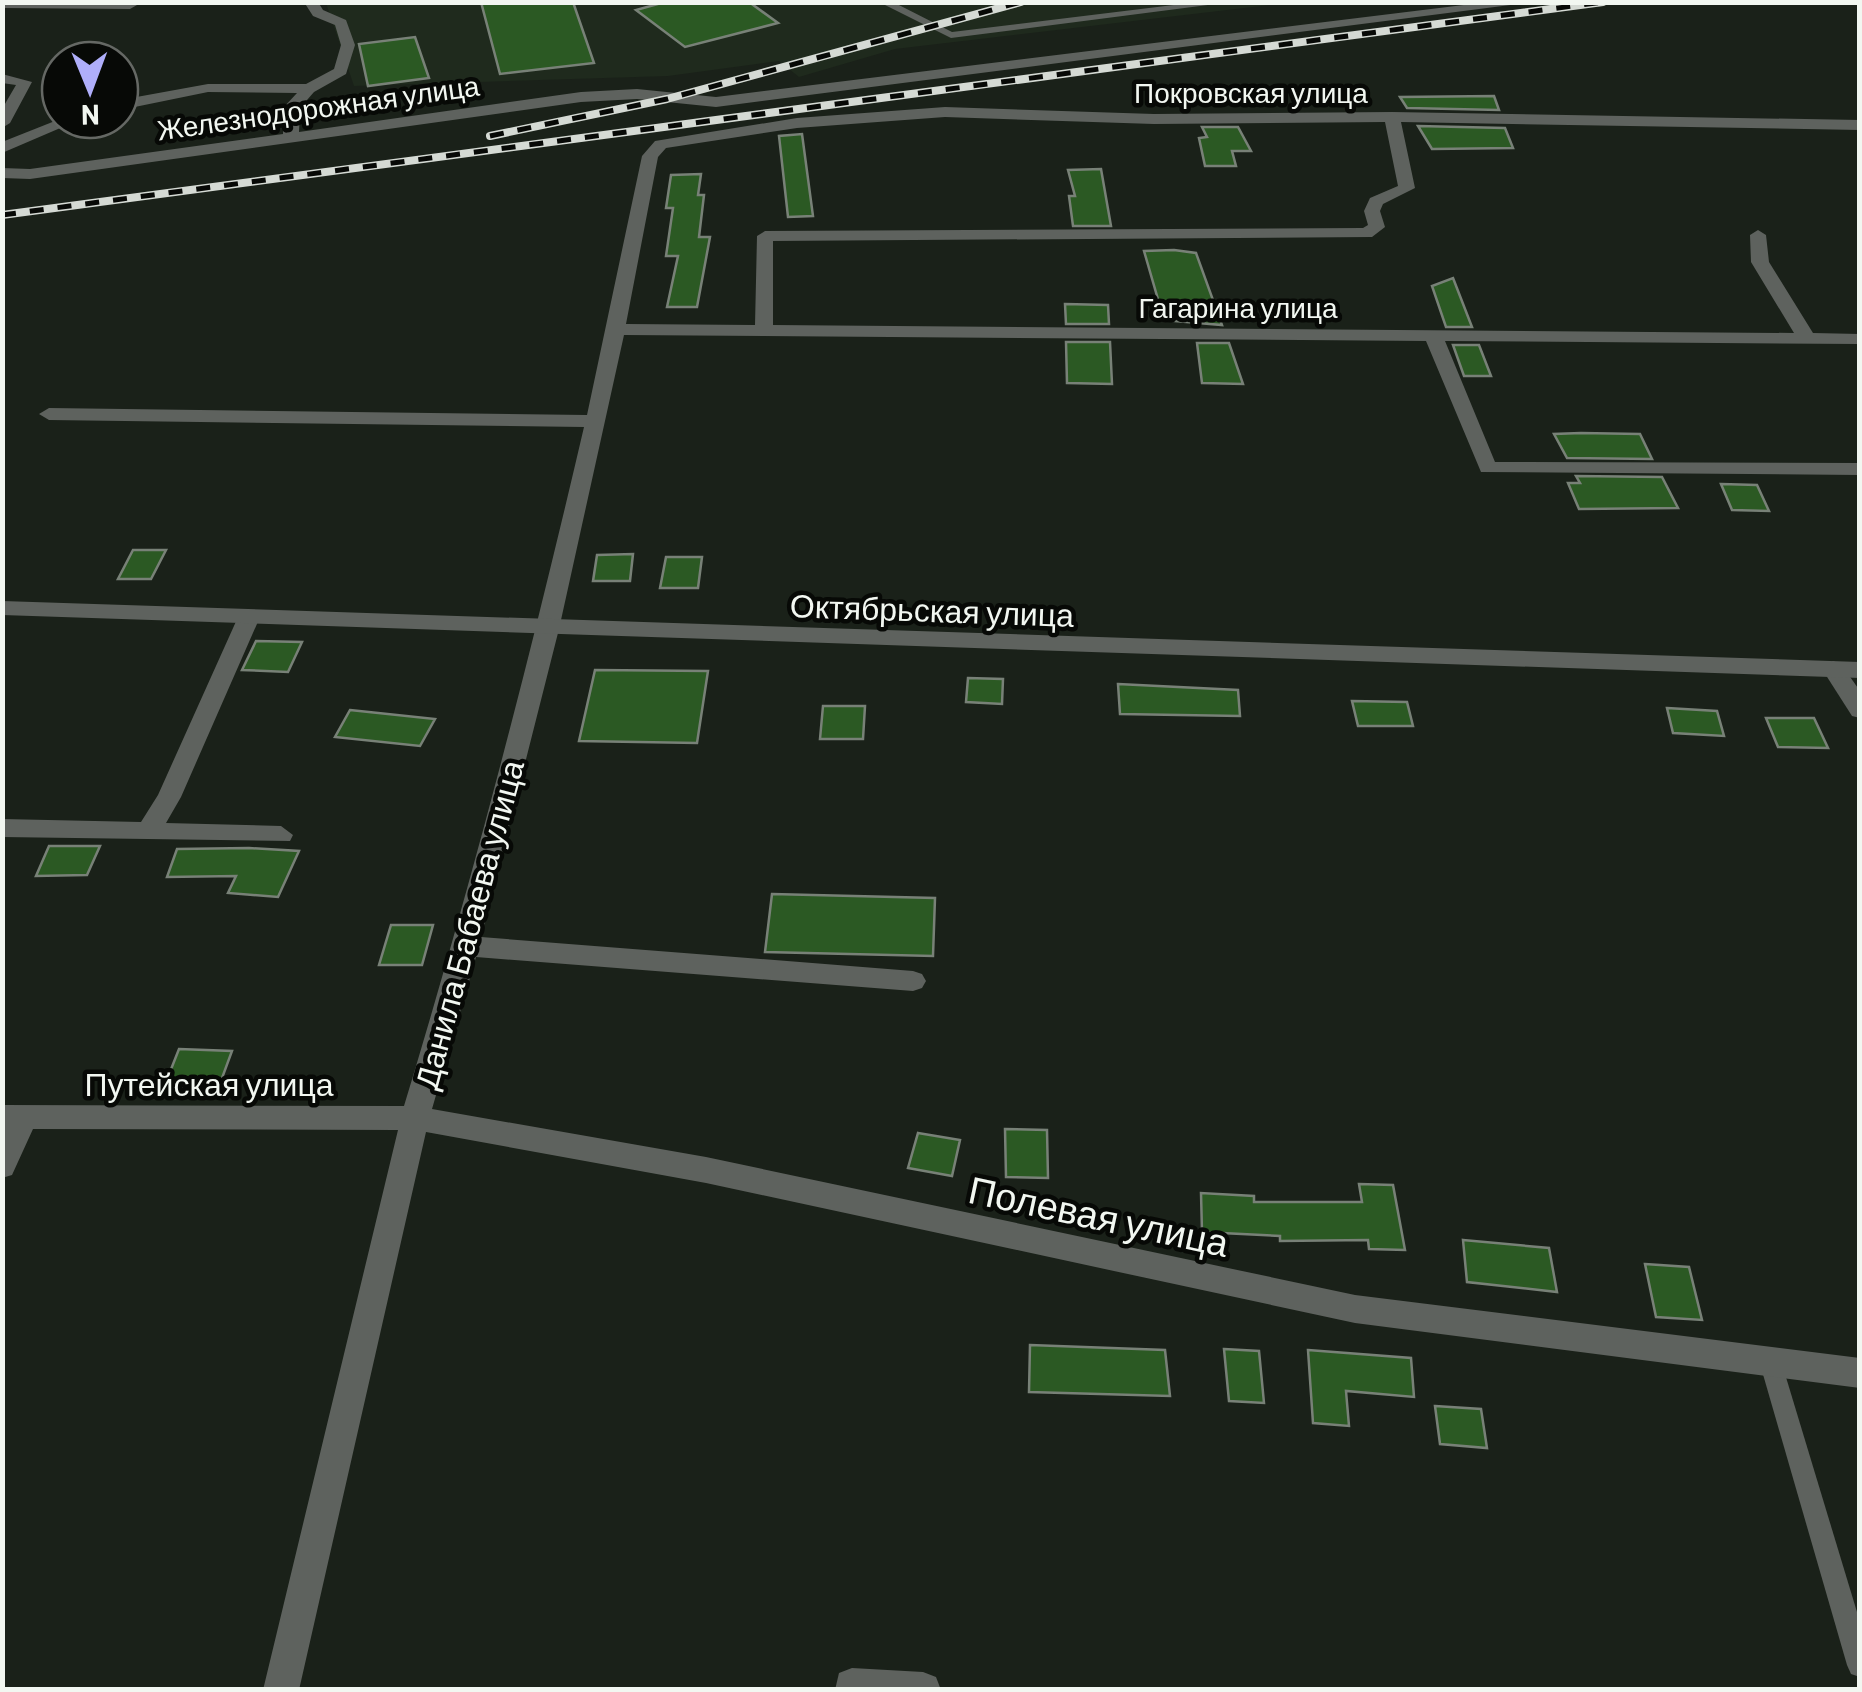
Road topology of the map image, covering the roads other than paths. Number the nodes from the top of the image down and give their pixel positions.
1 (311, 2) edge
2 (884, 2) edge
3 (1226, 2) edge
4 (1526, 2) edge
5 (2, 4) edge
6 (130, 5) dead end
7 (2, 78) edge
8 (309, 89) junction
9 (140, 101) edge
10 (1392, 117) junction
11 (2, 123) edge
12 (1860, 124) edge
13 (40, 133) edge
14 (291, 136) junction
15 (2, 148) edge
16 (650, 156) joint
17 (2, 173) edge
18 (1758, 235) dead end
19 (616, 329) junction
20 (764, 331) junction
21 (1434, 336) junction
22 (1807, 339) junction
23 (1860, 339) edge
24 (49, 414) dead end
25 (593, 421) junction
26 (1860, 469) edge
27 (2, 608) edge
28 (249, 617) junction
29 (548, 629) junction
30 (1833, 669) junction
31 (1860, 670) edge
32 (1860, 710) edge
33 (2, 828) edge
34 (148, 831) junction
35 (281, 836) dead end
36 (466, 946) junction
37 (913, 981) dead end
38 (13, 1117) edge
39 (414, 1118) junction
40 (2, 1166) edge
41 (1771, 1364) junction
42 (1860, 1373) edge
43 (1860, 1664) edge
44 (852, 1686) dead end
45 (281, 1690) edge
46 (923, 1690) edge

1 - 8 street
2 - 3 lane
4 - 14 street, Железнодорожная улица
5 - 6 street
7 - 11 street
8 - 9 street
8 - 14 street
10 - 12 street, Покровская улица
10 - 16 street, Покровская улица
10 - 20 street
13 - 15 street
14 - 17 street, Железнодорожная улица
16 - 19 street, Данила Бабаева улица
18 - 22 street
19 - 20 street, Гагарина улица
19 - 25 street, Данила Бабаева улица
20 - 21 street, Гагарина улица
21 - 22 street, Гагарина улица
21 - 26 street
22 - 23 street, Гагарина улица
24 - 25 street
25 - 29 street, Данила Бабаева улица
27 - 28 street, Октябрьская улица
28 - 29 street, Октябрьская улица
28 - 34 street
29 - 30 street, Октябрьская улица
29 - 36 street, Данила Бабаева улица
30 - 31 street, Октябрьская улица
30 - 32 street
33 - 34 street
34 - 35 street
36 - 37 street
36 - 39 street, Данила Бабаева улица
38 - 39 street, Путейская улица
38 - 40 street
39 - 41 street, Полевая улица
39 - 45 street, Данила Бабаева улица
41 - 42 street, Полевая улица
41 - 43 lane
44 - 46 street

